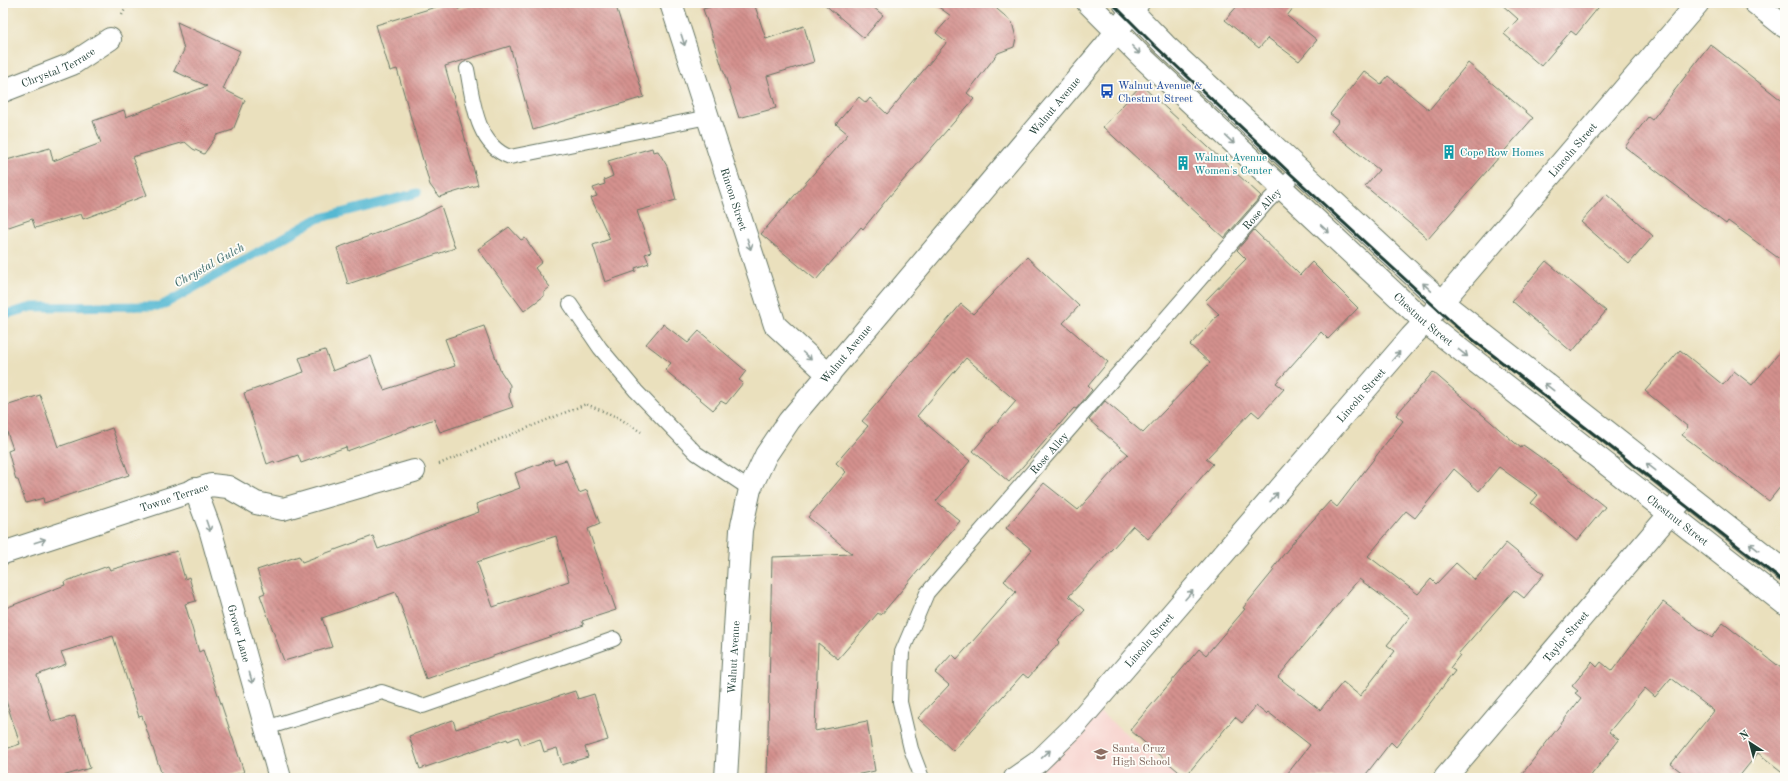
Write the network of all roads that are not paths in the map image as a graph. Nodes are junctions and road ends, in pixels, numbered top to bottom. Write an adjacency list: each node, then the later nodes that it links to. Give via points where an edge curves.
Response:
1 (671, 3): 11 (main road, Rincon Street, one-way to 11)
2 (1088, 3): 7 (main road, Chestnut Street)
3 (1698, 3): 15 (main road, Lincoln Street)
4 (1755, 3): 6 (main road)
5 (1131, 6): 7 (main road, Walnut Avenue); 12 (main road, Chestnut Street, via 1158,37)
6 (1785, 27)
7 (1117, 31): 13 (main road, Chestnut Street, one-way to 13, via 1142,58); 16 (main road, Walnut Avenue)
8 (110, 39): 10 (main road, Chrystal Terrace, via 72,64)
9 (467, 70): 11 (lane, via 483,134 494,148 510,157)
10 (3, 91)
11 (708, 117): 16 (main road, Rincon Street, one-way to 16, via 775,325)
12 (1300, 169): 13 (lane, Rose Alley); 15 (main road, Chestnut Street, one-way to 12)
13 (1282, 188): 15 (main road, Chestnut Street, one-way to 15); 29 (lane, Rose Alley, via 928,593 902,652 900,702 911,749)
14 (570, 304): 19 (lane, via 600,348 636,391 696,453)
15 (1435, 311): 20 (main road, Chestnut Street, one-way to 15); 21 (main road, Chestnut Street, one-way to 21); 30 (main road, Lincoln Street, one-way to 15, via 1038,762 1073,728)
16 (829, 375): 19 (main road, Walnut Avenue, via 786,427 766,456)
17 (414, 471): 18 (main road, Towne Terrace, via 283,510 256,503 228,488 211,485)
18 (195, 489): 22 (main road, Towne Terrace, one-way to 18); 26 (main road, Grover Lane, one-way to 26, via 210,529)
19 (750, 489): 28 (main road, Walnut Avenue, via 738,557)
20 (1686, 495): 21 (main road, Taylor Street); 23 (main road, Chestnut Street, one-way to 20)
21 (1670, 516): 24 (main road, Chestnut Street); 31 (main road, Taylor Street)
22 (3, 553)
23 (1785, 571)
24 (1785, 604)
25 (614, 638): 26 (lane, via 423,706 382,692)
26 (266, 728): 27 (main road, Grover Lane)
27 (280, 778)
28 (726, 778)
29 (922, 778)
30 (1015, 778)
31 (1445, 778)

